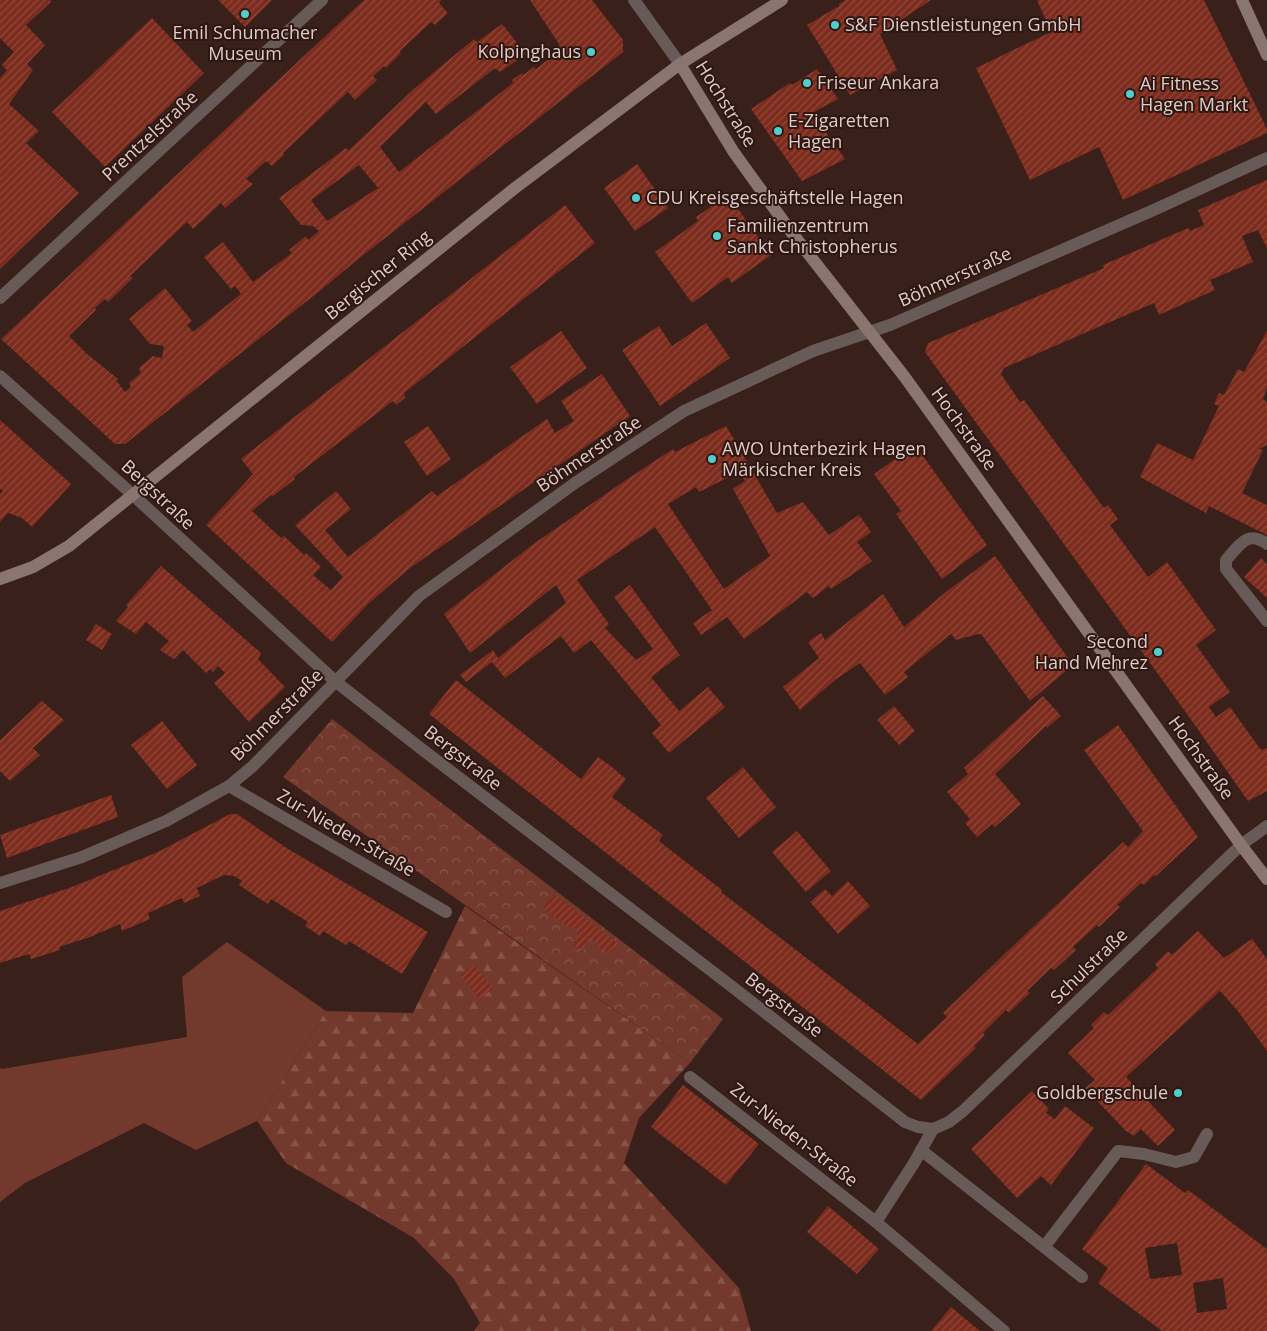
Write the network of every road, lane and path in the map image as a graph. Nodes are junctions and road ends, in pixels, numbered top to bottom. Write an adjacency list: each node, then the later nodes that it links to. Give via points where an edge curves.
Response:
1 (322, 0): 8 (street, Prentzelstraße)
2 (634, 0): 6 (street, Hochstraße)
3 (782, 0): 6 (street, Bergischer Ring)
4 (1242, 0): 5 (street)
5 (1267, 55)
6 (680, 64): 9 (street, Hochstraße, via 736,155); 11 (street, Bergischer Ring, via 508,193)
7 (1267, 158): 9 (street, Böhmerstraße)
8 (0, 298)
9 (868, 332): 15 (street, Böhmerstraße, via 813,351 677,416 419,596); 18 (street, Hochstraße, via 910,384)
10 (0, 376): 11 (street, Bergstraße)
11 (133, 495): 13 (street, Bergischer Ring, via 69,546 33,567); 15 (street, Bergstraße)
12 (1267, 544): 14 (street, via 1261,540 1246,539 1226,560 1226,569)
13 (0, 579)
14 (1267, 621)
15 (335, 681): 16 (street, Böhmerstraße, via 253,766); 23 (street, Bergstraße, via 905,1122)
16 (229, 786): 20 (street, Böhmerstraße, via 166,821 82,857); 21 (street, Zur-Nieden-Straße)
17 (1267, 826): 18 (street, Schulstraße)
18 (1241, 845): 19 (street, Hochstraße); 23 (street, Schulstraße, via 963,1111)
19 (1267, 879)
20 (0, 882)
21 (446, 912)
22 (690, 1077): 26 (street, Zur-Nieden-Straße)
23 (933, 1129): 25 (street)
24 (1206, 1134): 27 (street, via 1194,1157 1176,1162 1118,1151)
25 (921, 1150): 26 (street); 27 (street)
26 (876, 1222): 29 (street, Zur-Nieden-Straße)
27 (1044, 1247): 28 (street)
28 (1082, 1277)
29 (1004, 1331)

